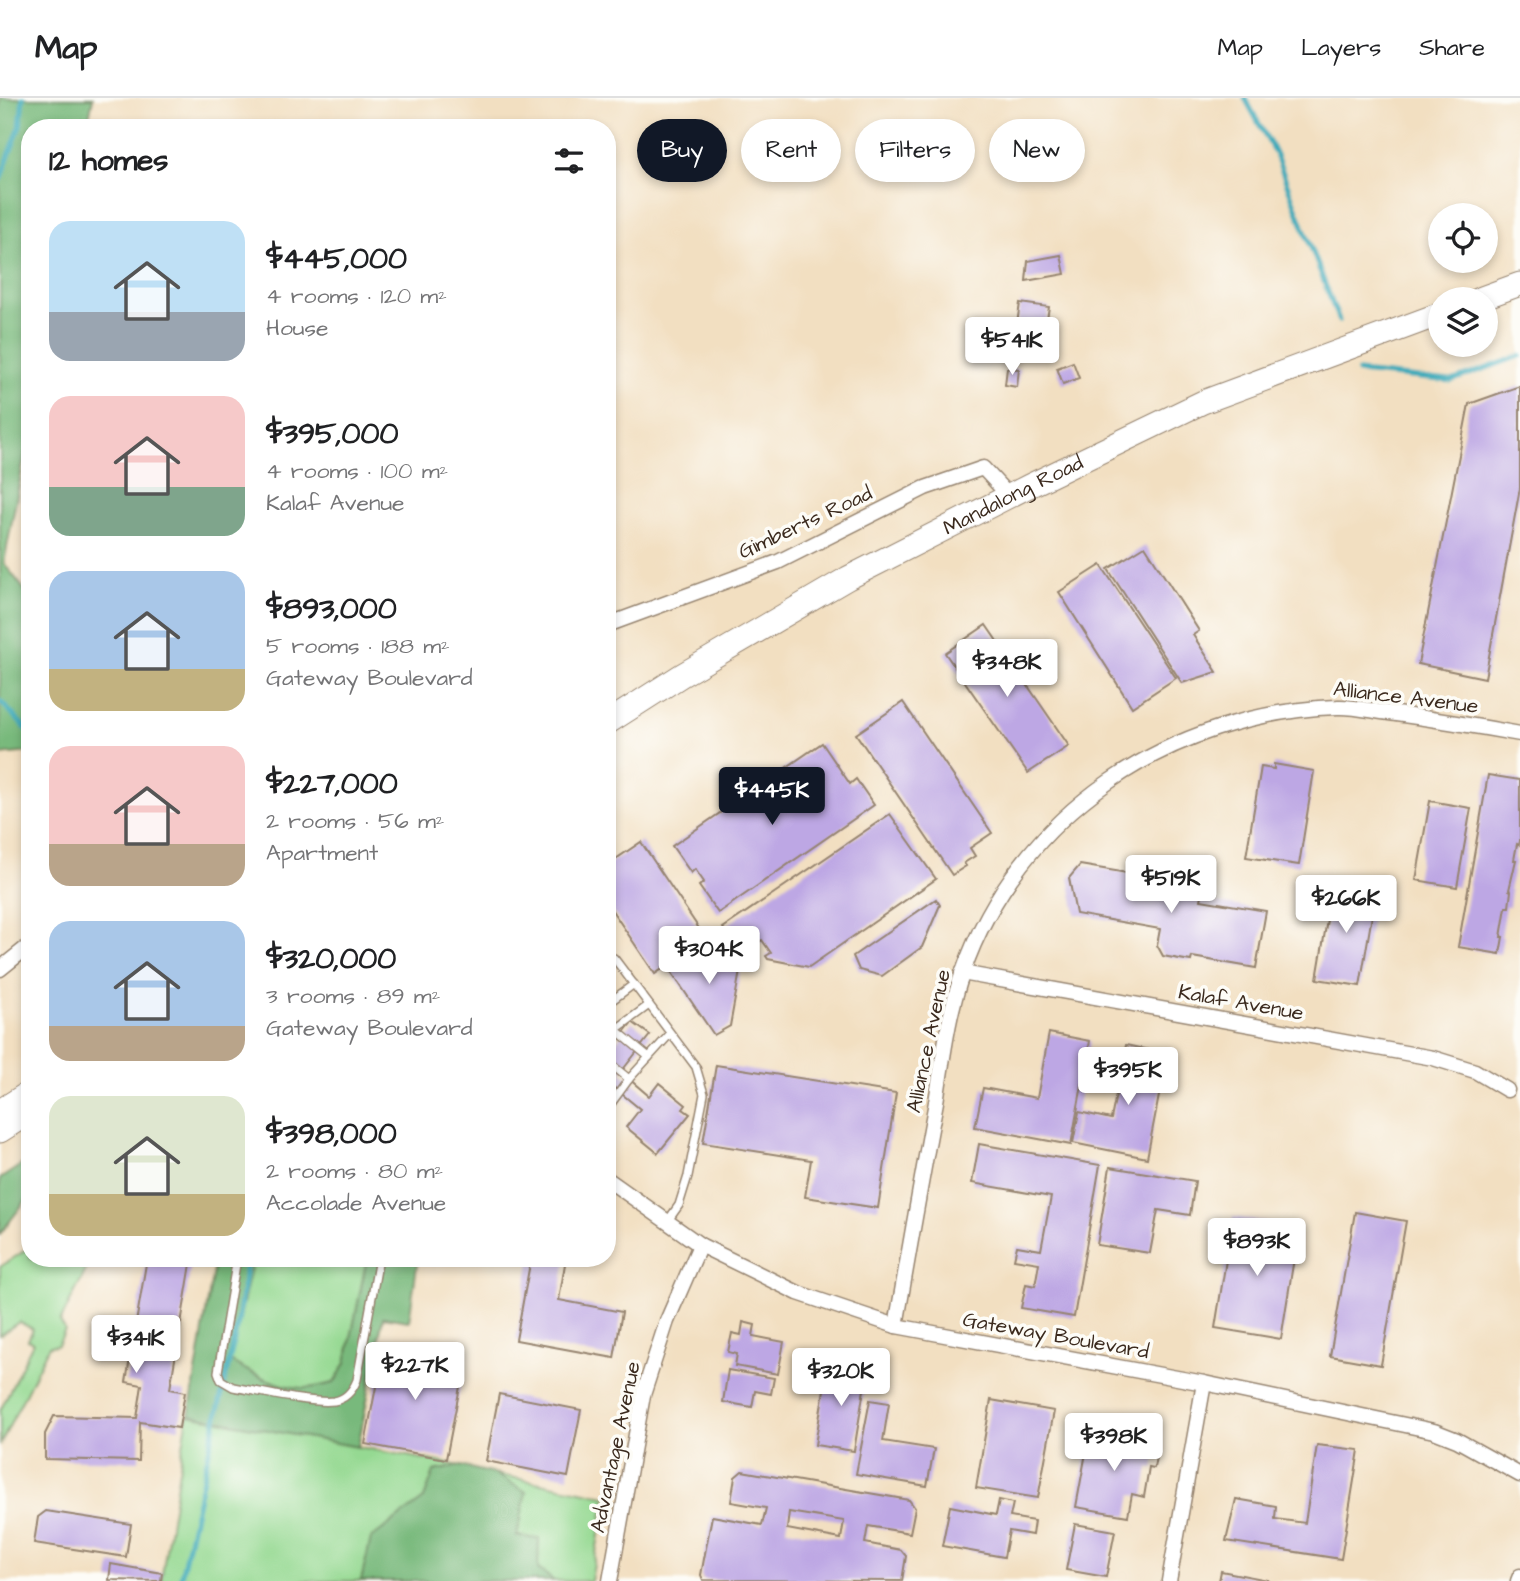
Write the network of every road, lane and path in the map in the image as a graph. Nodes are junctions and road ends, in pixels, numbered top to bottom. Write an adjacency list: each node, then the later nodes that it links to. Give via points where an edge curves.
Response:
1 (1520, 284): 2 (main road)
2 (1498, 292)
3 (1428, 318): 4 (main road, Mandalong Road, via 1203,402)
4 (1009, 496): 5 (street, Gimberts Road, via 983,468 925,488 778,562); 6 (main road, Mandalong Road, via 848,578)
5 (616, 622)
6 (616, 717)
7 (1520, 734): 11 (street, Alliance Avenue, via 1339,706 1261,715 1183,739 1126,768 1065,815 1012,877 979,930)
8 (21, 952): 10 (street)
9 (616, 961): 12 (lane)
10 (0, 969)
11 (962, 974): 20 (street, Kalaf Avenue, via 1433,1058 1475,1071); 31 (street, Alliance Avenue)
12 (634, 984): 13 (lane); 14 (lane)
13 (616, 997)
14 (649, 1005): 15 (lane); 16 (lane)
15 (616, 1030): 17 (lane)
16 (670, 1034): 17 (lane); 27 (lane, via 696,1067 704,1094 688,1176 679,1205)
17 (649, 1057): 19 (lane)
18 (616, 1068): 19 (lane)
19 (629, 1079): 21 (lane)
20 (1507, 1090)
21 (616, 1093)
22 (21, 1098): 23 (main road)
23 (0, 1111)
24 (21, 1118): 25 (main road)
25 (0, 1131)
26 (616, 1185): 27 (street, Gateway Boulevard)
27 (667, 1222): 28 (street, Gateway Boulevard)
28 (700, 1245): 31 (street, Gateway Boulevard, via 798,1293); 34 (street, Advantage Avenue, via 667,1321 643,1395)
29 (236, 1267): 30 (lane, via 218,1372 221,1380 233,1387 320,1401 337,1401 352,1392)
30 (377, 1267)
31 (896, 1326): 32 (street, Gateway Boulevard)
32 (1204, 1383): 33 (street, Gateway Boulevard, via 1434,1431); 35 (street)
33 (1520, 1475)
34 (610, 1581)
35 (1169, 1581)

